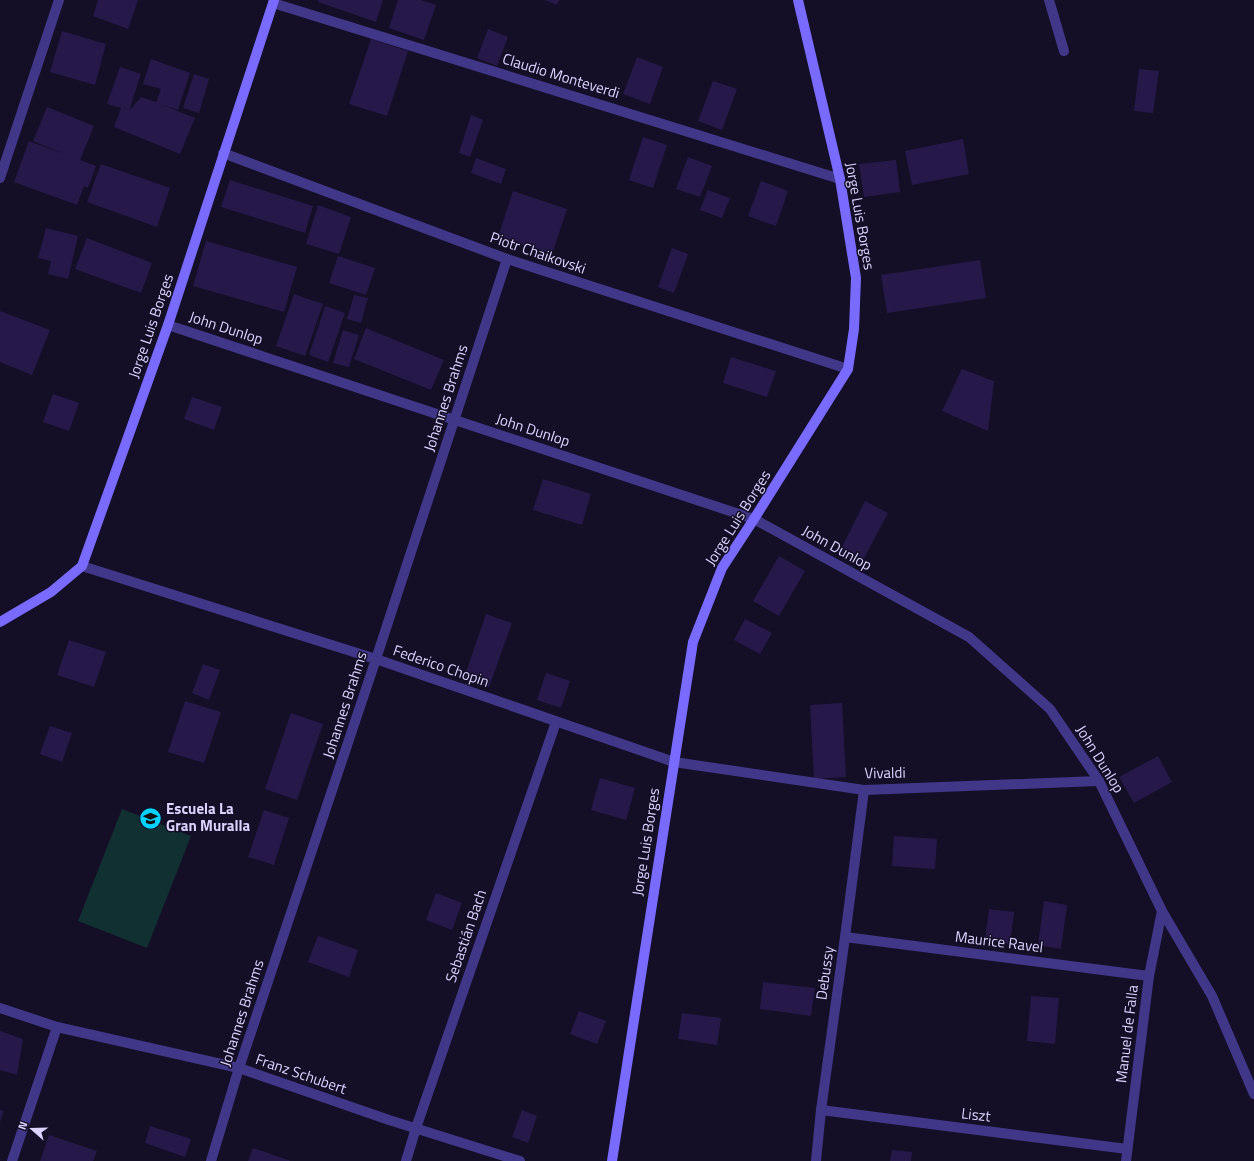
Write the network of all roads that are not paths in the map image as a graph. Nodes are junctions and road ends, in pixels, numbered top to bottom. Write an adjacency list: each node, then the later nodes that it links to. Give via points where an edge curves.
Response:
1 (59, 0): 7 (street)
2 (798, 0): 8 (street, Jorge Luis Borges)
3 (1050, 0): 5 (street)
4 (273, 1): 6 (street, Jorge Luis Borges); 8 (street, Claudio Monteverdi)
5 (1064, 51)
6 (223, 153): 9 (street, Piotr Chaikovski); 10 (street, Jorge Luis Borges)
7 (0, 178)
8 (840, 179): 11 (street, Jorge Luis Borges, via 856,278 854,329)
9 (507, 259): 11 (street, Piotr Chaikovski); 12 (street, Johannes Brahms)
10 (168, 325): 12 (street, John Dunlop); 14 (street, Jorge Luis Borges)
11 (848, 369): 13 (street, Jorge Luis Borges)
12 (454, 420): 13 (street, John Dunlop); 16 (street, Johannes Brahms)
13 (754, 519): 18 (street, Jorge Luis Borges, via 722,568 693,642); 19 (street, John Dunlop, via 968,637 1050,709)
14 (82, 566): 15 (street, via 51,592); 16 (street, Federico Chopin)
15 (0, 622)
16 (376, 659): 17 (street, Federico Chopin); 26 (street, Johannes Brahms)
17 (556, 722): 18 (street, Federico Chopin); 29 (street, Sebastián Bach)
18 (674, 762): 20 (street, Vivaldi); 35 (street, Jorge Luis Borges)
19 (1099, 781): 20 (street, Vivaldi); 21 (street, John Dunlop)
20 (864, 790): 22 (street, Debussy)
21 (1162, 911): 23 (street, Manuel de Falla); 27 (street, John Dunlop, via 1212,996)
22 (845, 937): 23 (street, Maurice Ravel); 28 (street, Debussy)
23 (1150, 976): 30 (street, Manuel de Falla)
24 (0, 1008): 25 (street, Franz Schubert)
25 (58, 1027): 26 (street, Franz Schubert); 31 (street)
26 (239, 1068): 29 (street, Franz Schubert); 32 (street, Johannes Brahms)
27 (1254, 1094)
28 (820, 1110): 30 (street, Liszt); 36 (street, Debussy)
29 (416, 1128): 33 (street, Sebastián Bach); 34 (street, Franz Schubert)
30 (1127, 1150): 37 (street, Manuel de Falla)
31 (12, 1161)
32 (211, 1161)
33 (406, 1161)
34 (520, 1161)
35 (612, 1161)
36 (816, 1161)
37 (1126, 1161)

